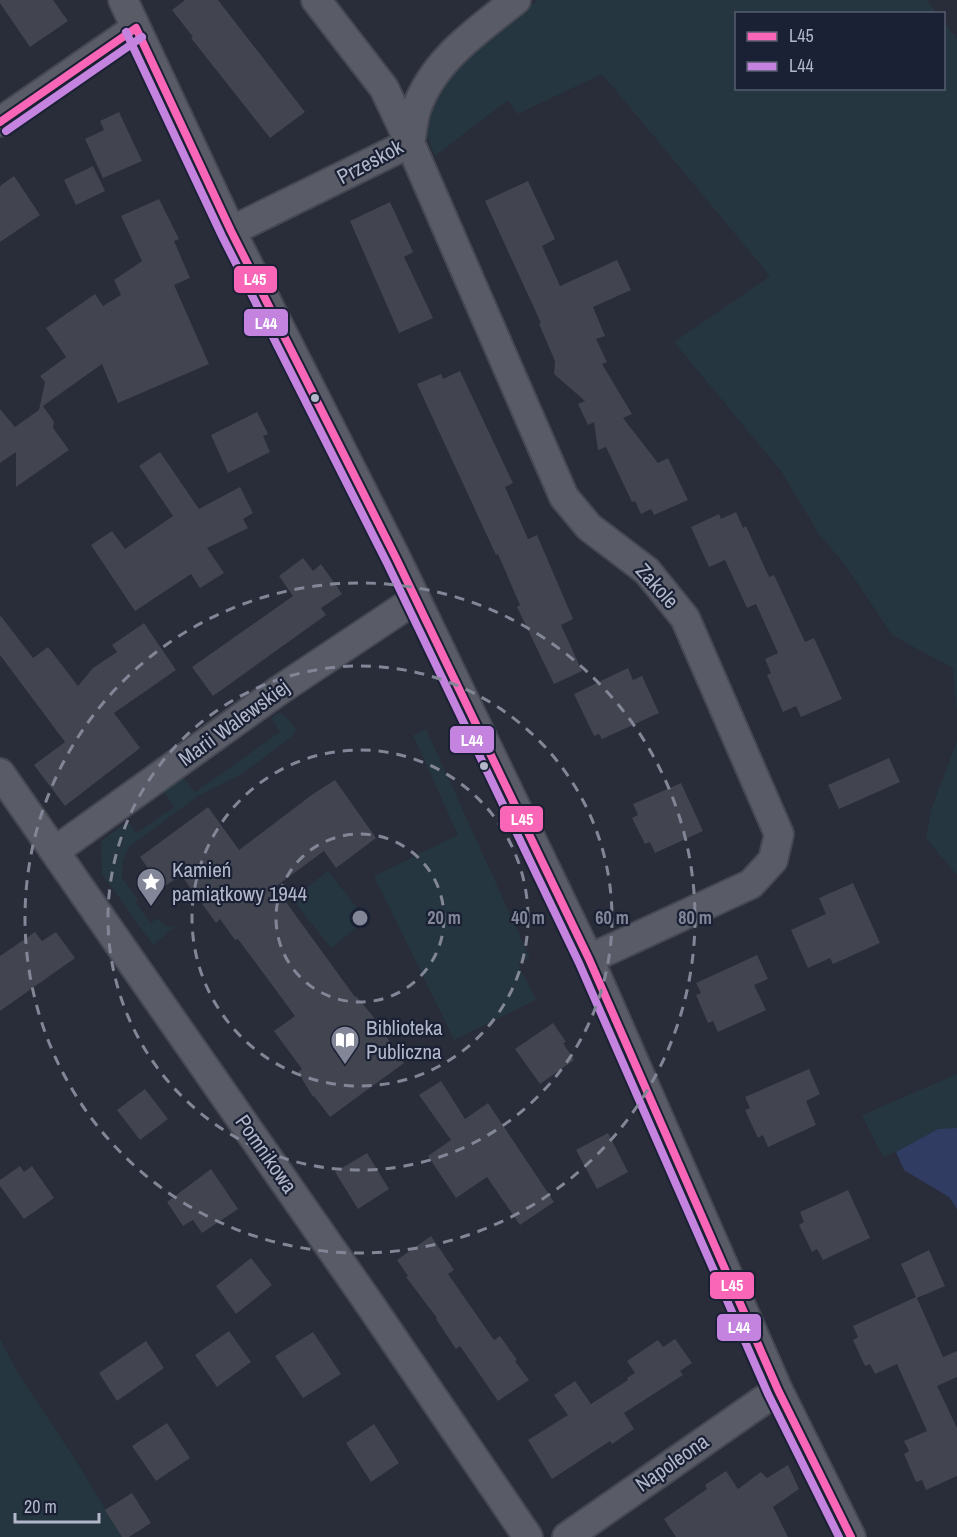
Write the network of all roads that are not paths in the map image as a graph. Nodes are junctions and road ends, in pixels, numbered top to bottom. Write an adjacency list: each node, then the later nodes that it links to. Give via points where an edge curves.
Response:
1 (123, 0): 4 (street)
2 (316, 0): 6 (street, Zakole, via 384,88)
3 (516, 0): 6 (street, Przeskok, via 473,33 434,76 416,110)
4 (136, 28): 5 (street); 7 (street)
5 (0, 122)
6 (410, 143): 7 (street, Przeskok); 11 (street, Zakole, via 564,497 589,527 647,571 685,618 779,834 773,860 751,884)
7 (231, 231): 8 (street)
8 (416, 599): 10 (street, Marii Walewskiej, via 281,689); 11 (street)
9 (0, 773): 10 (street, Pomnikowa)
10 (55, 851): 13 (street, Pomnikowa)
11 (589, 959): 12 (street)
12 (778, 1390): 14 (street, Napoleona); 15 (street)
13 (528, 1537)
14 (567, 1537)
15 (851, 1537)

